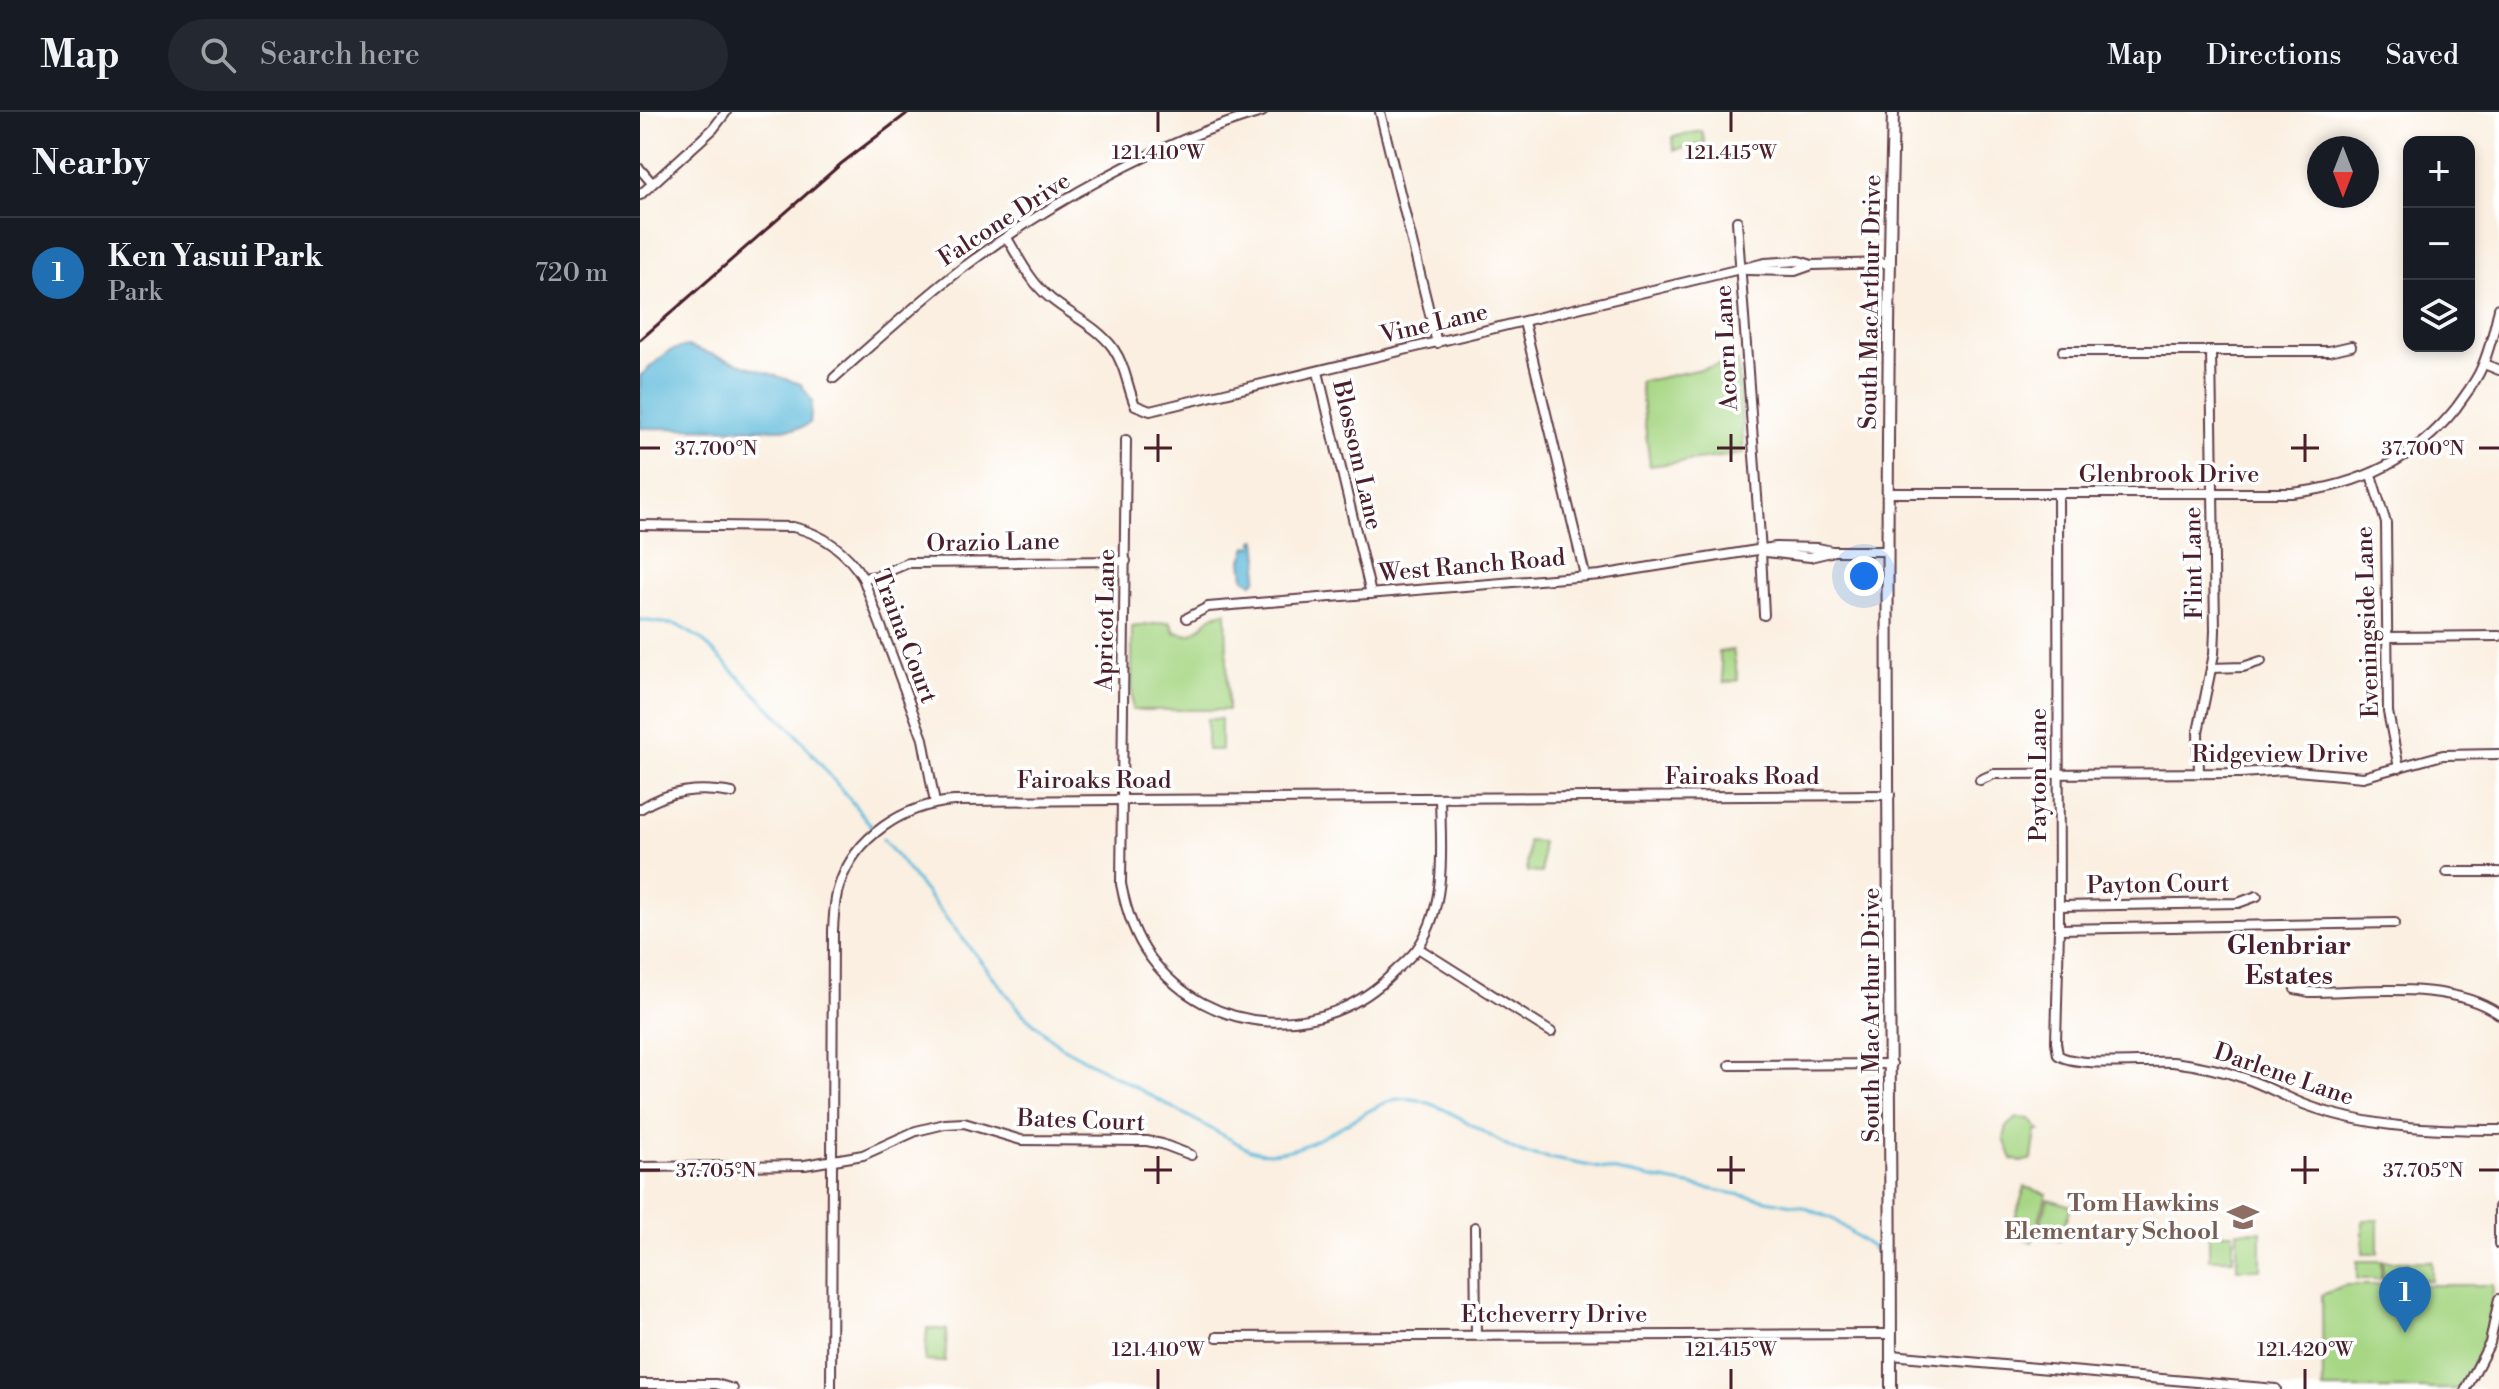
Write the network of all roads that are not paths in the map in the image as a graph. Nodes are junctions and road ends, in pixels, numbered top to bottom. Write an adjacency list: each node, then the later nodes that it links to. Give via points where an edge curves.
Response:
1 (726, 112): 6 (street)
2 (1262, 112): 9 (street, Falcone Drive, via 1133,163)
3 (1380, 112): 14 (street)
4 (1893, 112): 10 (street, South MacArthur Drive)
5 (640, 169): 6 (street)
6 (652, 183): 7 (street)
7 (640, 195)
8 (1737, 221): 11 (street, Acorn Lane)
9 (1007, 238): 20 (street, Vine Lane, via 1047,297 1110,345 1122,361 1135,405 1161,410); 21 (street, Falcone Drive, via 921,301)
10 (1889, 263): 11 (street, Vine Lane); 24 (street, South MacArthur Drive)
11 (1742, 270): 13 (street, Vine Lane); 28 (street, Acorn Lane)
12 (2499, 308): 18 (street, Glenbrook Drive)
13 (1524, 322): 14 (street, Vine Lane); 31 (street)
14 (1437, 343): 20 (street, Vine Lane)
15 (2351, 346): 17 (street, via 2329,351)
16 (2063, 351): 17 (street)
17 (2211, 351): 25 (street, Flint Lane)
18 (2484, 364): 19 (street); 23 (street, Glenbrook Drive, via 2445,422 2400,460)
19 (2499, 370)
20 (1318, 372): 33 (street, Blossom Lane)
21 (834, 378)
22 (1126, 440): 30 (street, Apricot Lane)
23 (2371, 475): 25 (street, Glenbrook Drive, via 2292,493); 37 (street, Eveningside Lane, via 2386,523)
24 (1889, 493): 26 (street, Glenbrook Drive); 29 (street)
25 (2212, 493): 26 (street, Glenbrook Drive); 39 (street, Flint Lane)
26 (2058, 494): 43 (street, Payton Lane)
27 (640, 525): 32 (street, Traina Court, via 793,527 832,544)
28 (1761, 551): 29 (street, West Ranch Road); 31 (street, West Ranch Road); 34 (street, Acorn Lane)
29 (1888, 551): 46 (street, South MacArthur Drive)
30 (1126, 561): 32 (street, Orazio Lane, via 908,563); 48 (street, Apricot Lane)
31 (1585, 575): 33 (street, West Ranch Road)
32 (863, 578): 49 (street, Traina Court, via 923,739)
33 (1371, 594): 35 (street, West Ranch Road, via 1208,607)
34 (1764, 615)
35 (1187, 618)
36 (2499, 636): 37 (street)
37 (2388, 637): 41 (street, Eveningside Lane, via 2388,712)
38 (2261, 661): 39 (street)
39 (2211, 668): 42 (street, Flint Lane, via 2198,732)
40 (2499, 754): 41 (street, Ridgeview Drive, via 2443,755)
41 (2399, 768): 42 (street, Ridgeview Drive, via 2363,777 2285,770)
42 (2199, 773): 43 (street, Ridgeview Drive)
43 (2057, 774): 44 (street, Ridgeview Drive, via 1994,774); 54 (street, Payton Lane)
44 (1980, 780)
45 (732, 793): 50 (street, via 680,791)
46 (1890, 795): 47 (street, Fairoaks Road); 62 (street, South MacArthur Drive)
47 (1440, 798): 48 (street, Fairoaks Road); 57 (street, via 1437,900)
48 (1121, 800): 49 (street, Fairoaks Road); 57 (street, Apricot Lane, via 1121,884 1133,927 1163,972 1222,1012 1282,1023 1323,1017 1366,996)
49 (935, 803): 66 (street, Fairoaks Road, via 909,811 870,838 839,885 833,930)
50 (640, 809)
51 (2447, 872): 52 (street)
52 (2499, 872)
53 (2257, 896): 54 (street, Payton Court, via 2238,903)
54 (2059, 906): 56 (street, Payton Lane)
55 (2395, 923): 56 (street)
56 (2059, 929): 61 (street, Payton Lane)
57 (1418, 948): 60 (street)
58 (2295, 989): 59 (street, via 2436,992 2478,1002)
59 (2499, 1014)
60 (1551, 1032)
61 (2058, 1055): 64 (street, Darlene Lane, via 2073,1061 2207,1067 2306,1105 2373,1123)
62 (1892, 1064): 63 (street); 73 (street, South MacArthur Drive)
63 (1730, 1065)
64 (2499, 1130)
65 (1191, 1155): 66 (street, Bates Court, via 1147,1141 1021,1140 964,1123 916,1131 863,1155)
66 (832, 1161): 67 (street, Bates Court); 79 (street, Fairoaks Road)
67 (640, 1167)
68 (2499, 1207): 70 (street)
69 (1475, 1227): 74 (street)
70 (2499, 1228): 71 (street)
71 (2499, 1244)
72 (2499, 1299): 82 (street, via 2490,1343)
73 (1891, 1334): 74 (street, Etcheverry Drive); 76 (street, South MacArthur Drive)
74 (1476, 1335): 75 (street, Etcheverry Drive)
75 (1217, 1337)
76 (1891, 1355): 80 (street, South MacArthur Drive); 81 (street)
77 (640, 1384): 78 (street, via 716,1384)
78 (733, 1389)
79 (831, 1389)
80 (1891, 1389)
81 (2276, 1389)
82 (2466, 1389)

